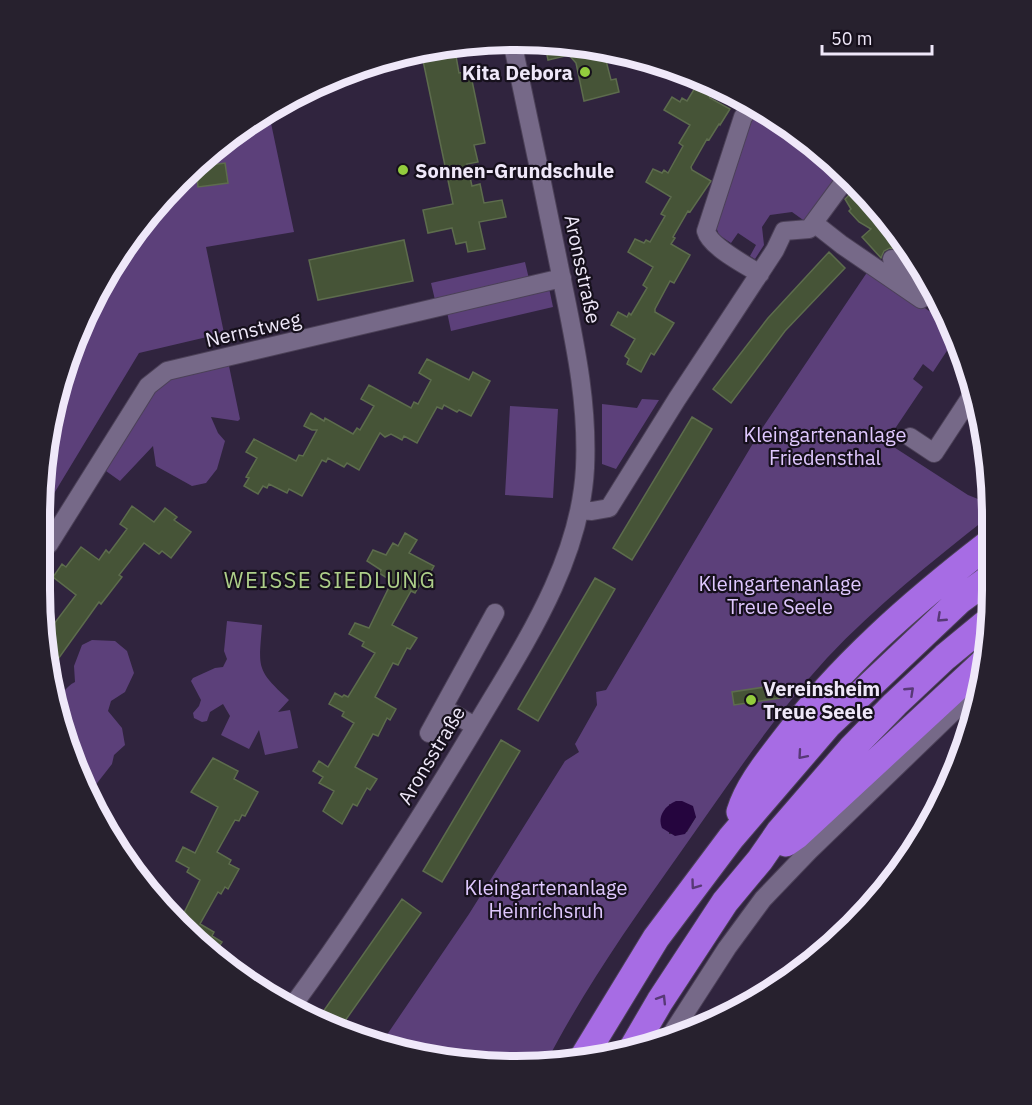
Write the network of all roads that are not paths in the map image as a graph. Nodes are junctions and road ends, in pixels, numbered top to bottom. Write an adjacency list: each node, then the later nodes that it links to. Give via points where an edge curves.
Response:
1 (514, 50): 7 (street, Aronsstraße)
2 (748, 111): 6 (street, via 706,231 715,244)
3 (843, 183): 4 (street)
4 (814, 223): 6 (street, via 809,229 784,231); 9 (street, via 921,298)
5 (892, 259): 8 (street)
6 (760, 274): 12 (street, via 609,508)
7 (562, 278): 12 (street, Aronsstraße, via 583,395 585,460); 13 (street, Nernstweg, via 167,371 148,386)
8 (922, 286)
9 (926, 295)
10 (968, 401): 11 (street, via 934,453)
11 (910, 437)
12 (580, 510): 21 (street, Aronsstraße, via 563,563 542,609)
13 (50, 542)
14 (982, 549): 23 (highway, via 898,618 815,700 769,759 744,800)
15 (982, 583): 23 (highway, one-way to 23, via 828,725)
16 (495, 613): 20 (street)
17 (981, 627): 24 (highway, one-way to 17, via 851,749)
18 (976, 670): 24 (highway, via 796,836)
19 (970, 699): 26 (street, via 809,850 763,900)
20 (443, 708): 21 (street); 22 (street)
21 (475, 726): 25 (street, Aronsstraße, via 387,870)
22 (429, 733)
23 (731, 838): 28 (highway, one-way to 28, via 656,938)
24 (760, 860): 27 (highway, one-way to 24, via 725,902)
25 (297, 1000)
26 (676, 1027)
27 (637, 1040)
28 (588, 1050)

